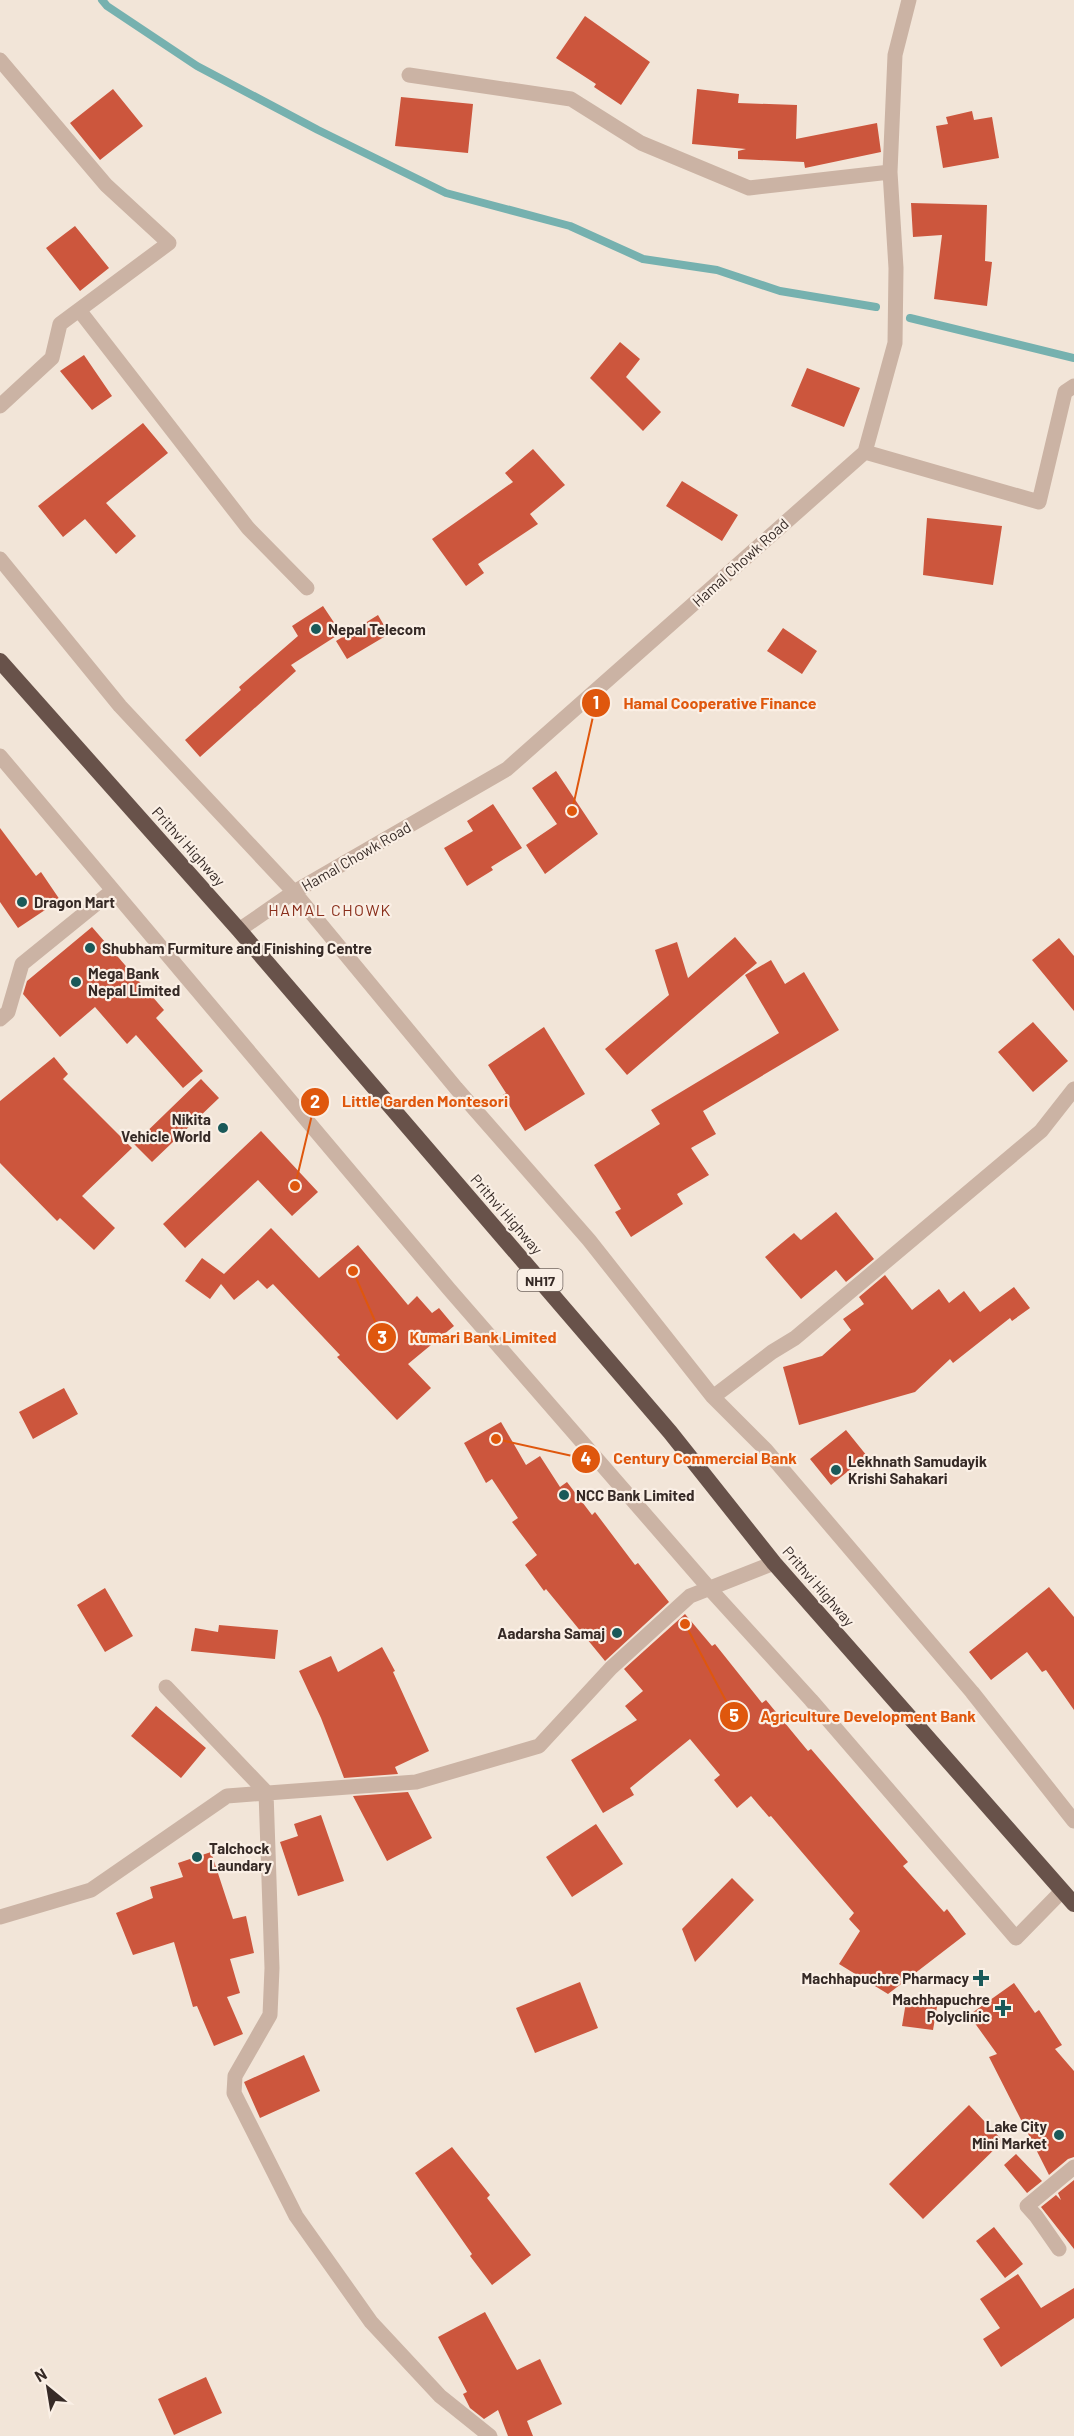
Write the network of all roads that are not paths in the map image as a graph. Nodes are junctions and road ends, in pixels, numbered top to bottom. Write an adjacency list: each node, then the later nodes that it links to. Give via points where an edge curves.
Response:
1 (909, 0): 4 (street, via 895,55)
2 (0, 60): 5 (street, via 106,185 169,243)
3 (409, 75): 4 (street, via 571,99 641,143 750,188)
4 (890, 172): 8 (street, via 896,268 895,343)
5 (79, 310): 7 (street, via 60,324 52,358); 10 (street, via 248,528)
6 (1074, 386): 8 (street, via 1065,392 1039,502)
7 (0, 406)
8 (865, 452): 14 (street, Hamal Chowk Road, via 507,769)
9 (0, 559): 14 (street, via 120,706)
10 (307, 588)
11 (0, 662): 15 (highway, Prithvi Highway / NH17)
12 (0, 756): 13 (street)
13 (112, 891): 16 (street, via 22,964 8,1012); 20 (street)
14 (294, 892): 15 (street, Hamal Chowk Road); 18 (street, via 456,1088 589,1240)
15 (239, 930): 19 (highway, Prithvi Highway / NH17, via 670,1432)
16 (0, 1019)
17 (1074, 1089): 18 (street, via 1041,1131 795,1338)
18 (714, 1397): 23 (street, via 766,1450 942,1656)
19 (774, 1563): 20 (street); 24 (highway, Prithvi Highway / NH17)
20 (709, 1588): 22 (street, via 690,1596 611,1668 539,1746 416,1782); 24 (street, via 1016,1938)
21 (166, 1687): 22 (street)
22 (266, 1792): 26 (street, via 227,1796 91,1890); 29 (street, via 270,2015 235,2076 234,2093 296,2216 371,2322 440,2396)
23 (1074, 1821)
24 (1062, 1891): 25 (highway, Prithvi Highway / NH17)
25 (1074, 1904)
26 (0, 1917)
27 (1074, 2167): 28 (street, via 1027,2206)
28 (1059, 2249)
29 (490, 2436)

